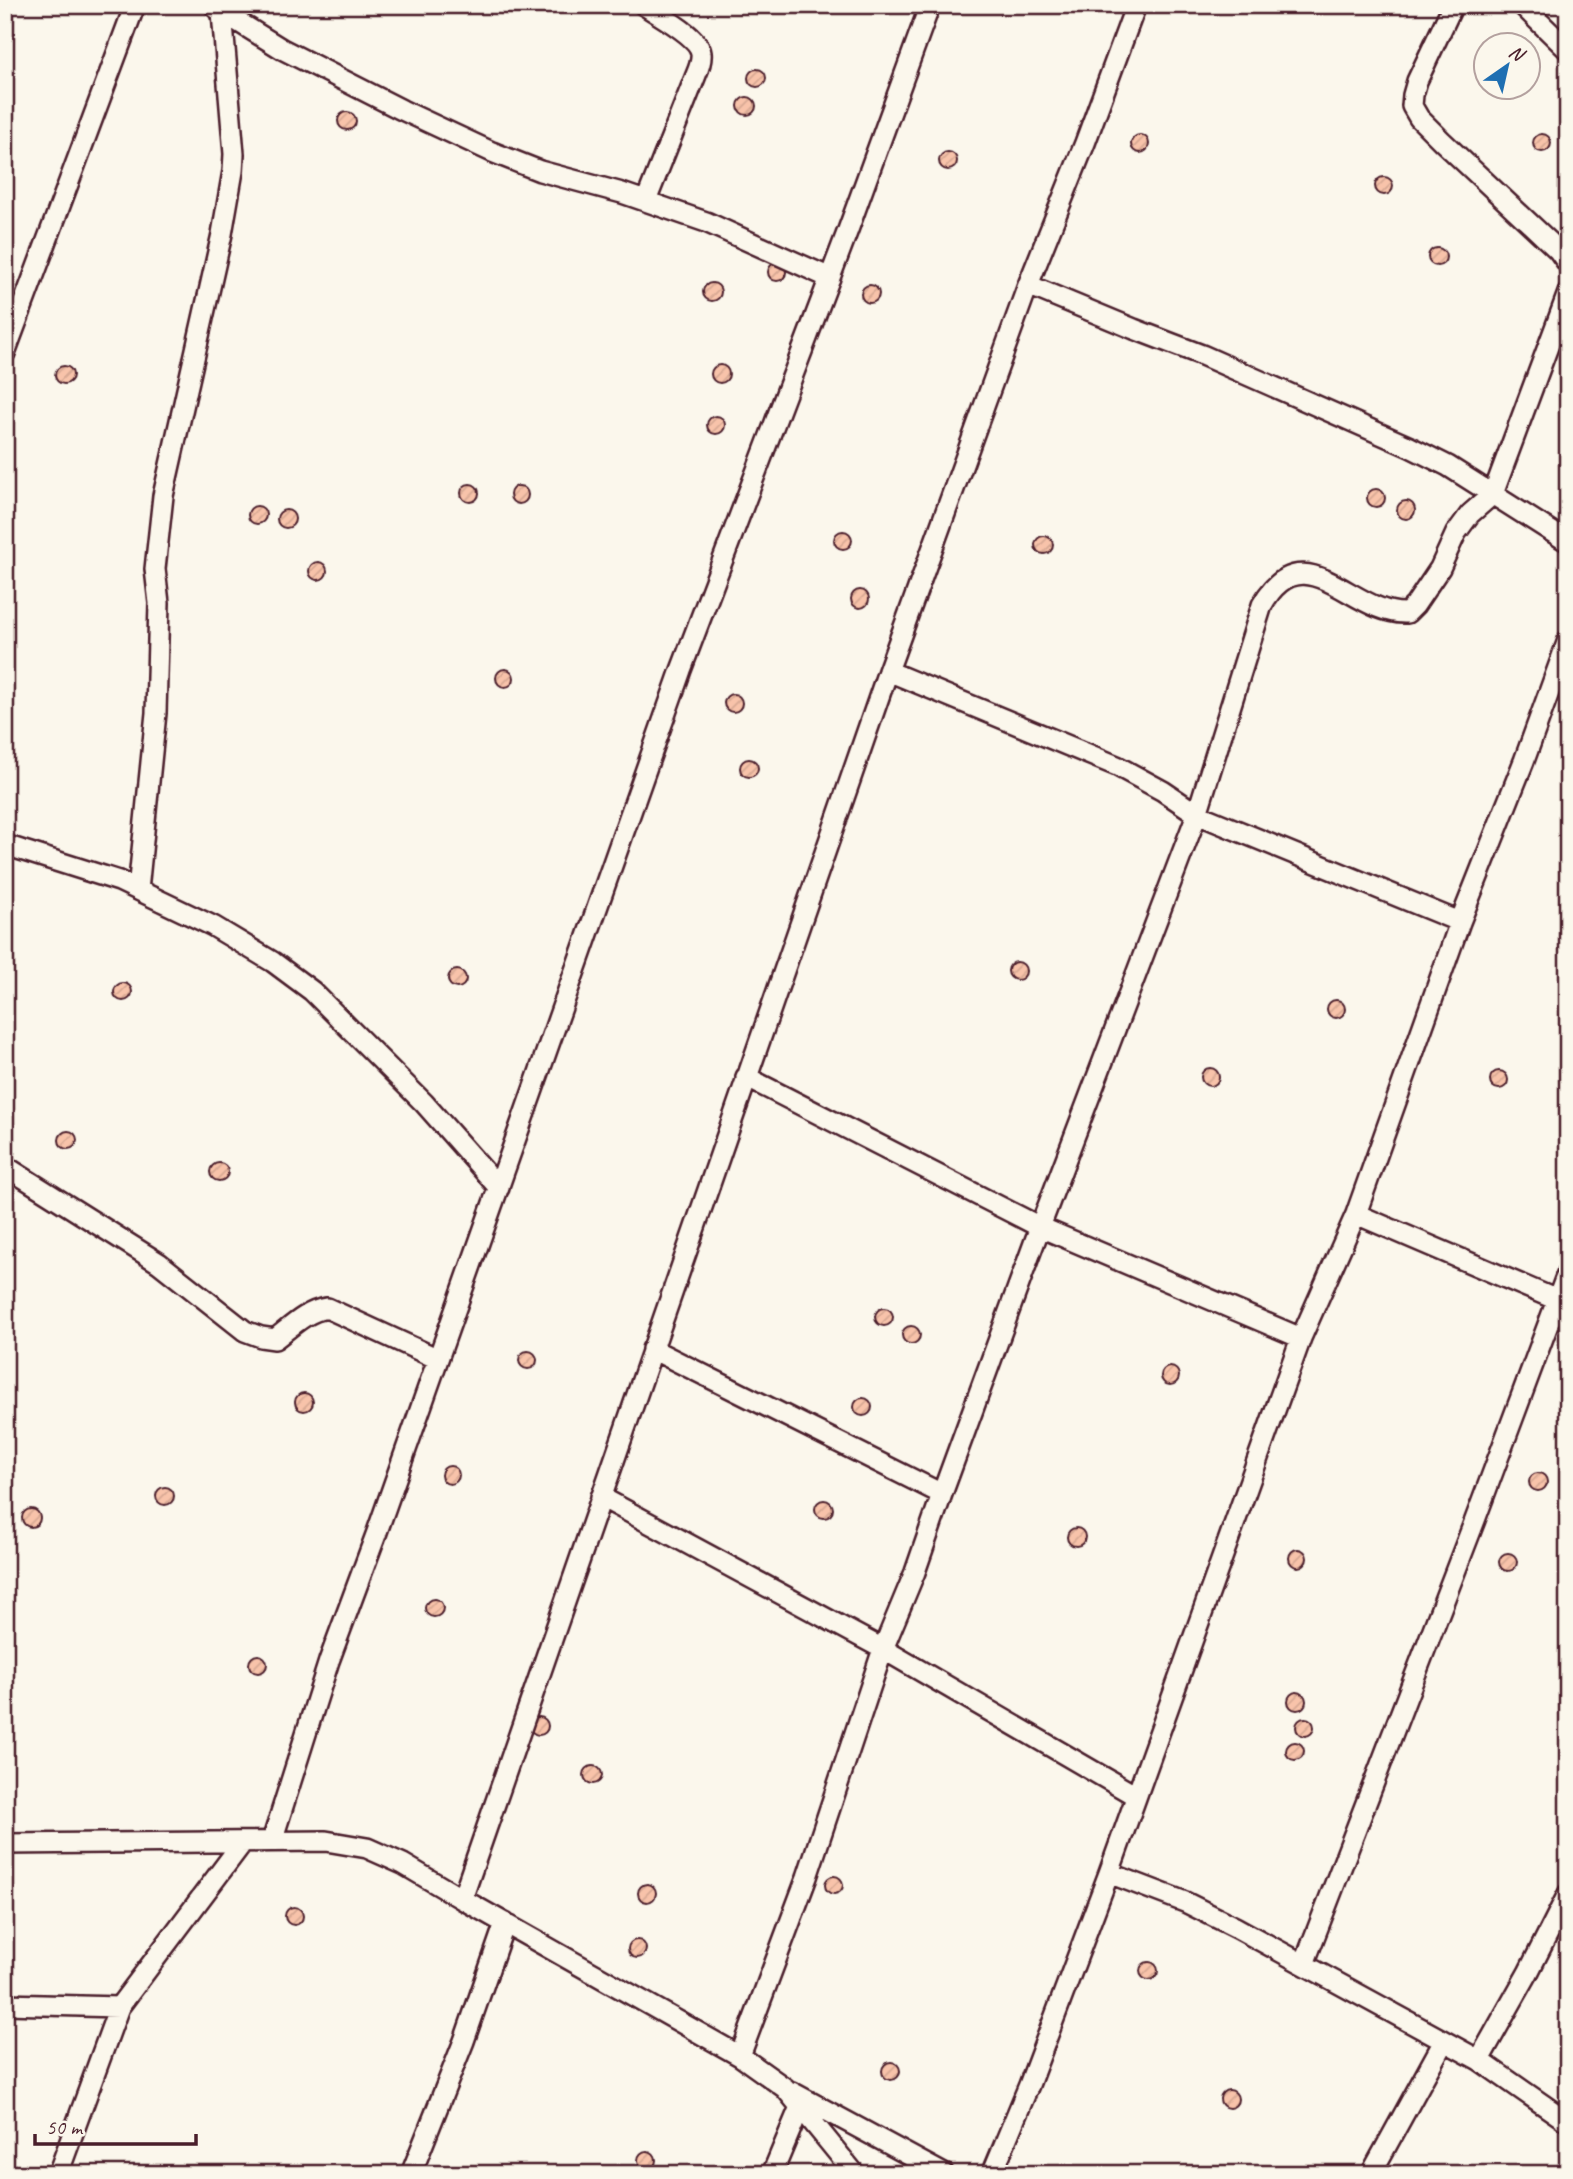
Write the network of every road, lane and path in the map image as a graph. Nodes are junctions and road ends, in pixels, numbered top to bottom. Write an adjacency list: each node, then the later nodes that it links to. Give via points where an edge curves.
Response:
1 (135, 5): 14 (street)
2 (644, 5): 9 (street, via 701,49 696,75)
3 (930, 5): 11 (street)
4 (1136, 5): 12 (street)
5 (1453, 5): 10 (street, via 1417,82 1412,106)
6 (1522, 5): 8 (street)
7 (217, 9): 9 (street, via 282,49 492,152 540,171); 21 (street, via 233,171 163,496 155,569 159,603 156,713)
8 (1568, 50)
9 (646, 201): 11 (street, via 706,222)
10 (1568, 264)
11 (830, 278): 25 (street, via 681,670)
12 (1028, 285): 15 (street, via 1410,447); 18 (street)
13 (1568, 293): 15 (street)
14 (5, 353)
15 (1493, 494): 16 (street); 19 (street, via 1456,533 1440,568 1407,613 1396,614 1305,574 1290,575 1270,590)
16 (1568, 541)
17 (1568, 640): 22 (street)
18 (888, 671): 19 (street, via 1117,766); 23 (street)
19 (1197, 814): 22 (street); 27 (street)
20 (5, 845): 21 (street)
21 (138, 890): 25 (street, via 225,933 312,992 424,1103)
22 (1460, 922): 26 (street)
23 (746, 1077): 27 (street); 31 (street)
24 (5, 1166): 32 (street, via 159,1263 245,1331 275,1339 304,1316 327,1308)
25 (499, 1188): 32 (street)
26 (1356, 1214): 29 (street); 30 (street)
27 (1040, 1227): 30 (street); 33 (street)
28 (1568, 1271): 29 (street)
29 (1557, 1300): 44 (street)
30 (1301, 1338): 36 (street)
31 (652, 1349): 33 (street); 34 (street)
32 (438, 1359): 37 (street, via 329,1661)
33 (942, 1494): 35 (street)
34 (601, 1497): 35 (street); 42 (street)
35 (883, 1649): 36 (street); 48 (street, via 807,1877)
36 (1136, 1796): 40 (street)
37 (272, 1841): 38 (street); 42 (street, via 326,1841 367,1848)
38 (243, 1842): 39 (street); 46 (street)
39 (5, 1844)
40 (1109, 1873): 44 (street, via 1185,1902); 58 (street)
41 (1568, 1894): 49 (street)
42 (462, 1899): 43 (street)
43 (505, 1923): 48 (street); 54 (street)
44 (1304, 1964): 47 (street)
45 (5, 2004): 46 (street)
46 (119, 2007): 53 (street)
47 (1444, 2040): 49 (street); 59 (street)
48 (740, 2056): 50 (street)
49 (1479, 2060): 52 (street)
50 (785, 2088): 51 (street); 57 (street)
51 (800, 2107): 55 (street); 56 (street)
52 (1568, 2122)
53 (58, 2174)
54 (411, 2174)
55 (772, 2174)
56 (855, 2174)
57 (944, 2174)
58 (992, 2174)
59 (1371, 2174)

